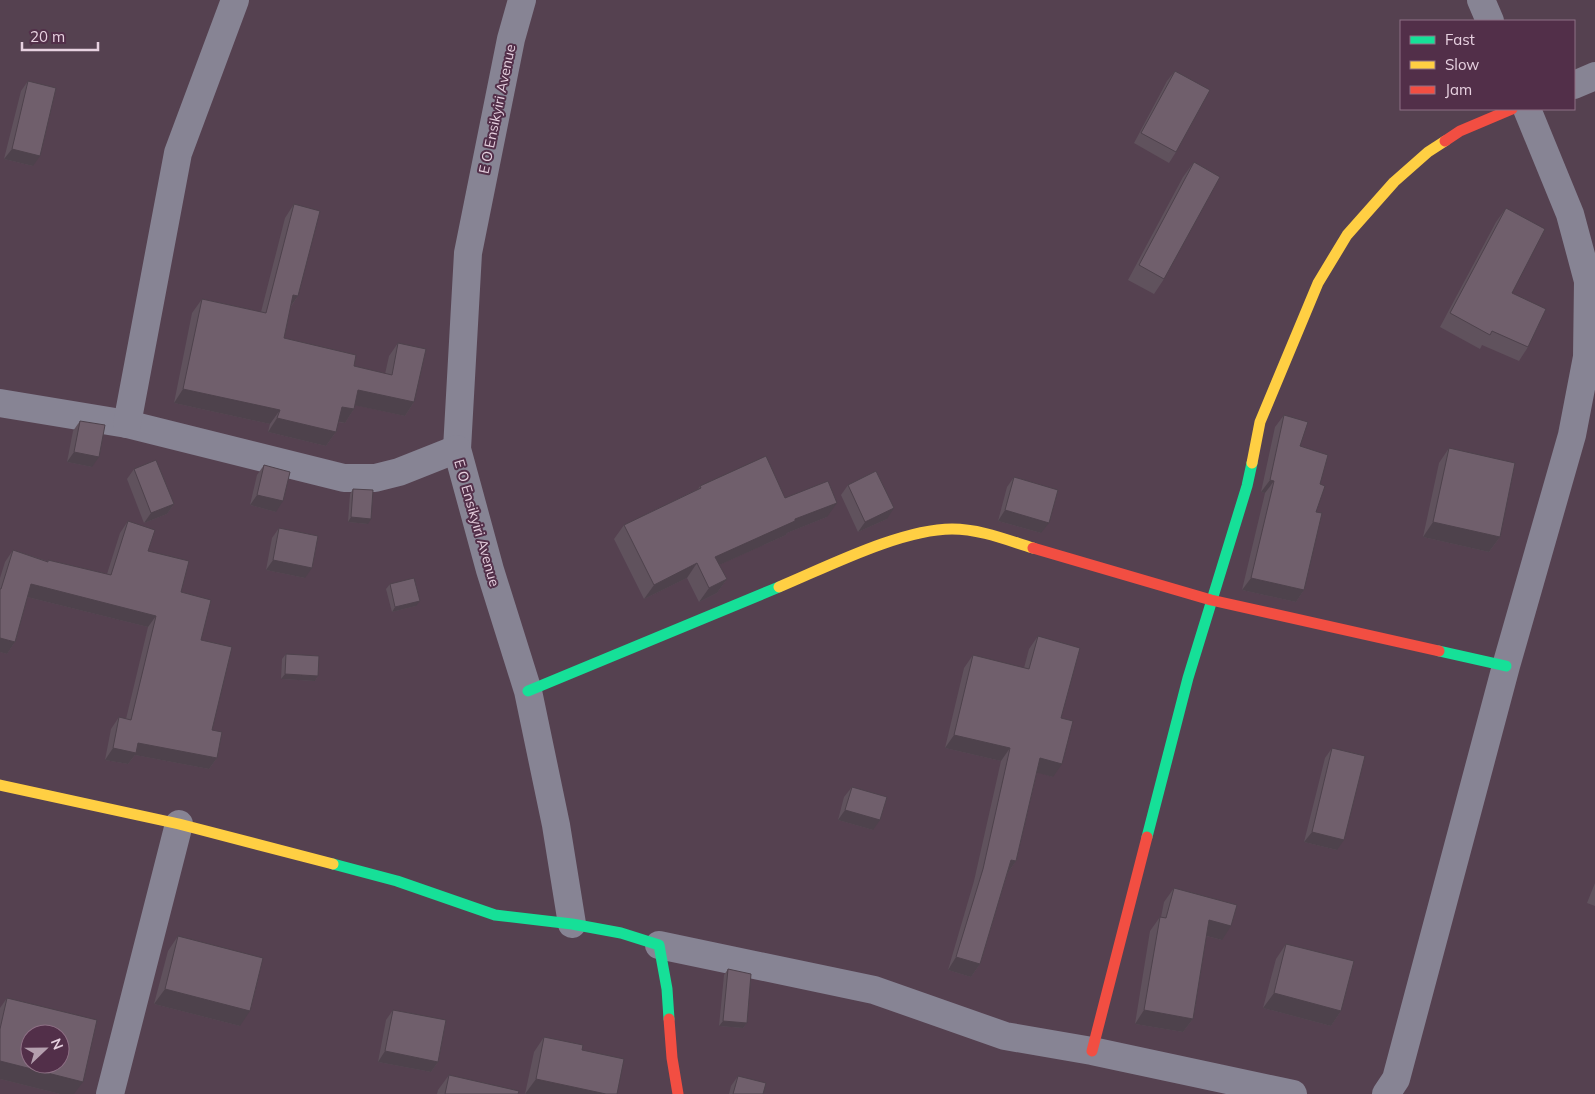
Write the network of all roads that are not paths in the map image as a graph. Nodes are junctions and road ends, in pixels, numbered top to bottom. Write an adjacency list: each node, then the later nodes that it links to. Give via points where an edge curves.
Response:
1 (235, 0): 10 (street, via 178,153)
2 (522, 0): 11 (street, E O Ensikyiri Avenue, via 511,39 468,253)
3 (1481, 0): 4 (street)
4 (1490, 20)
5 (1595, 76): 6 (street)
6 (1575, 85)
7 (1510, 110): 12 (street, via 1460,131 1428,152 1401,176 1348,235 1318,283 1260,422 1247,486)
8 (1527, 110): 13 (street, via 1570,214 1588,281 1587,357 1572,435)
9 (0, 403): 10 (street)
10 (127, 424): 11 (street, via 344,478 374,478 400,472)
11 (457, 449): 14 (street, E O Ensikyiri Avenue)
12 (1211, 600): 13 (street); 14 (street, via 974,532 951,529 905,537 864,552); 19 (street)
13 (1506, 666): 23 (street, via 1396,1079)
14 (528, 692): 17 (street, E O Ensikyiri Avenue, via 556,825)
15 (0, 785): 16 (street)
16 (179, 824): 17 (street, via 397,881 495,915); 20 (street)
17 (572, 924): 18 (street, via 620,933)
18 (659, 945): 19 (street, via 874,990 1005,1036); 21 (street)
19 (1092, 1051): 22 (street)
20 (110, 1094)
21 (678, 1094)
22 (1293, 1094)
23 (1386, 1094)

